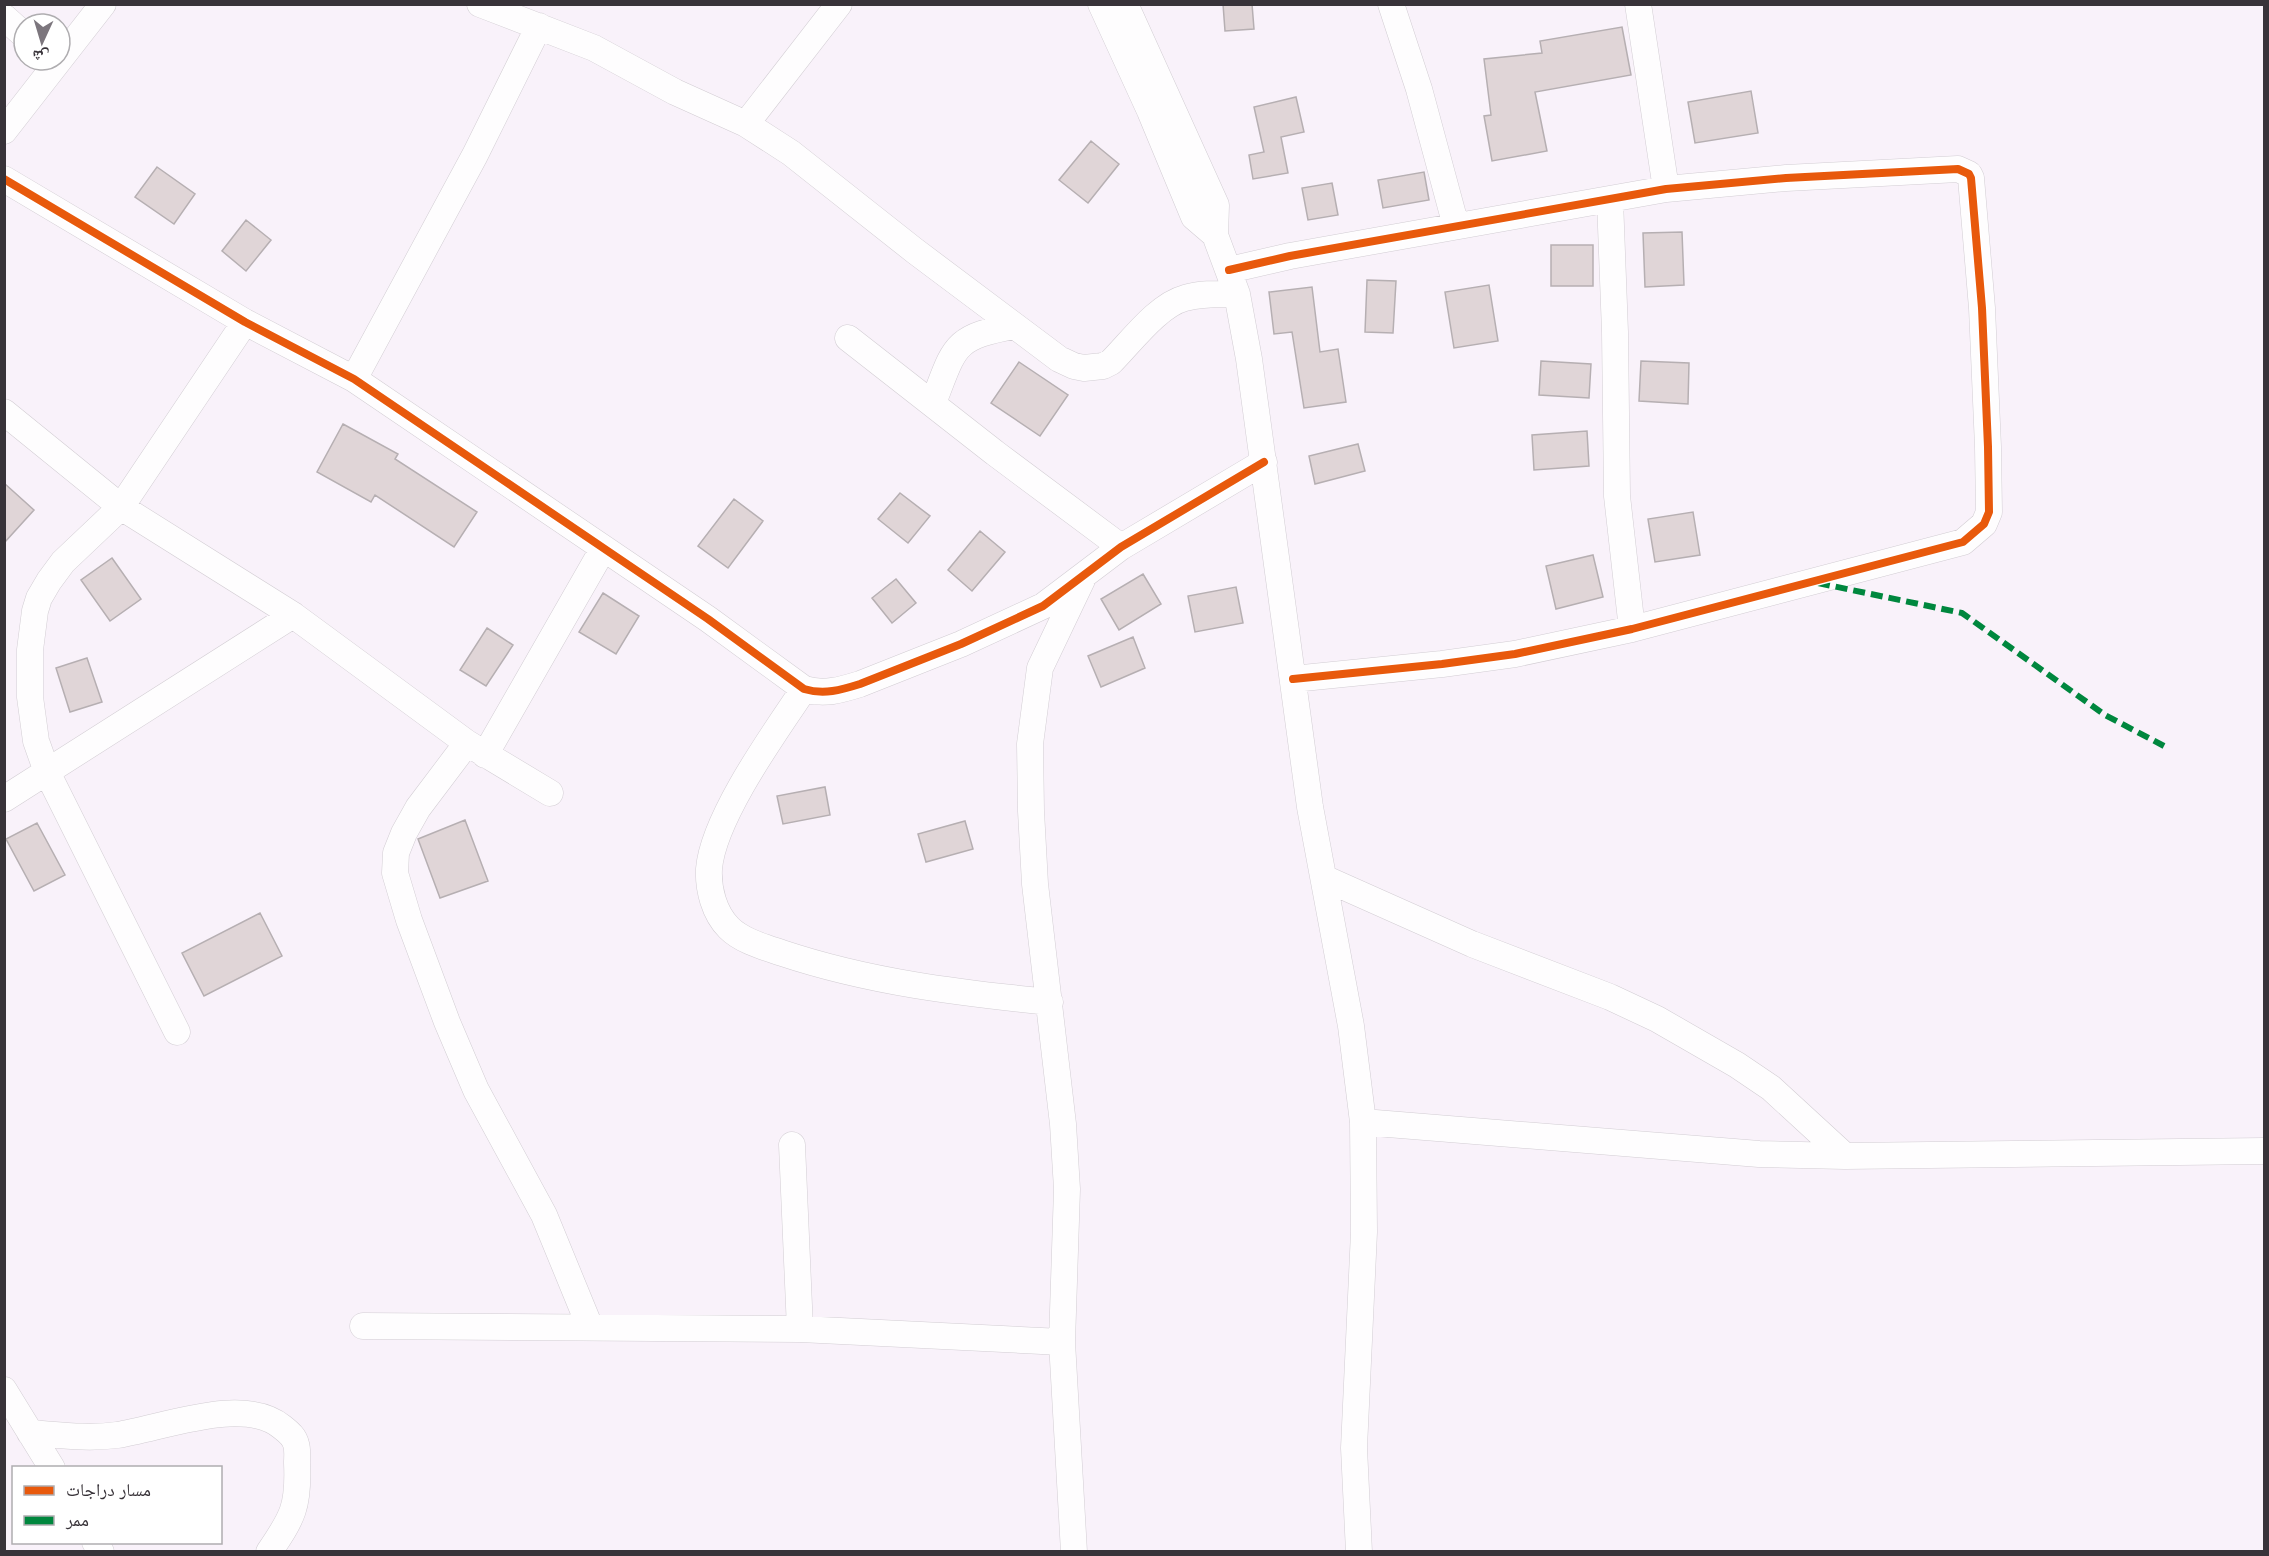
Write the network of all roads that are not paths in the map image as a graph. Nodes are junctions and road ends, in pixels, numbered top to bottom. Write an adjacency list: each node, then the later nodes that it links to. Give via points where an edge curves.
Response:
1 (103, 4): 9 (street)
2 (480, 4): 8 (street)
3 (839, 4): 11 (street)
4 (1101, 4): 17 (street, via 1194,217)
5 (1125, 4): 17 (street, via 1216,205)
6 (1391, 4): 16 (street, via 1419,88)
7 (1638, 4): 14 (street)
8 (538, 26): 11 (street, via 594,48 675,92); 22 (street, via 475,155)
9 (72, 41)
10 (47, 72): 12 (street)
11 (746, 124): 20 (street, via 791,153)
12 (4, 131)
13 (4, 179): 19 (street)
14 (1666, 189): 15 (street); 31 (street, via 1946,169 1962,170 1971,178 1982,308 1989,512 1984,524 1963,542)
15 (1610, 200): 16 (street); 31 (street, via 1617,496)
16 (1455, 226): 18 (street, via 1290,256)
17 (1215, 235): 18 (street)
18 (1233, 282): 20 (street, via 1174,302 1103,366 1074,366); 25 (street)
19 (245, 322): 22 (street); 26 (street)
20 (1015, 326): 23 (street, via 981,333 957,348)
21 (848, 338): 23 (street)
22 (354, 379): 28 (street)
23 (933, 403): 27 (street)
24 (4, 412): 26 (street)
25 (1264, 462): 27 (street); 32 (street)
26 (121, 507): 30 (street); 35 (street, via 63,562 35,611 30,697 36,741)
27 (1121, 548): 29 (street)
28 (603, 549): 33 (street); 34 (street)
29 (1084, 577): 33 (street, via 1024,616 921,660 840,690); 39 (street, via 1040,668 1032,726 1035,884)
30 (293, 615): 34 (street); 35 (street)
31 (1632, 629): 32 (street, via 1515,654)
32 (1293, 679): 38 (street)
33 (804, 689): 39 (street, via 746,781 711,853 710,890 729,927 742,938 782,953 885,981)
34 (476, 749): 36 (street); 46 (street, via 411,820 398,846 395,873 447,1022 476,1090 544,1215)
35 (47, 772): 37 (street); 40 (street)
36 (550, 793)
37 (4, 799)
38 (1324, 878): 41 (street, via 1351,1026); 44 (street, via 1472,944 1657,1019 1771,1088)
39 (1050, 1002): 48 (street, via 1067,1189)
40 (177, 1032)
41 (1363, 1122): 44 (street, via 1705,1150); 54 (street, via 1364,1232 1354,1448)
42 (792, 1145): 47 (street)
43 (2265, 1151): 44 (street)
44 (1845, 1156)
45 (363, 1326): 46 (street)
46 (590, 1327): 47 (street)
47 (800, 1329): 48 (street)
48 (1062, 1342): 53 (street)
49 (4, 1390): 50 (street)
50 (30, 1433): 51 (street); 52 (street, via 117,1435 228,1413 261,1416 276,1422 296,1444 298,1474 293,1514)
51 (51, 1466)
52 (269, 1551)
53 (1074, 1551)
54 (1359, 1551)

